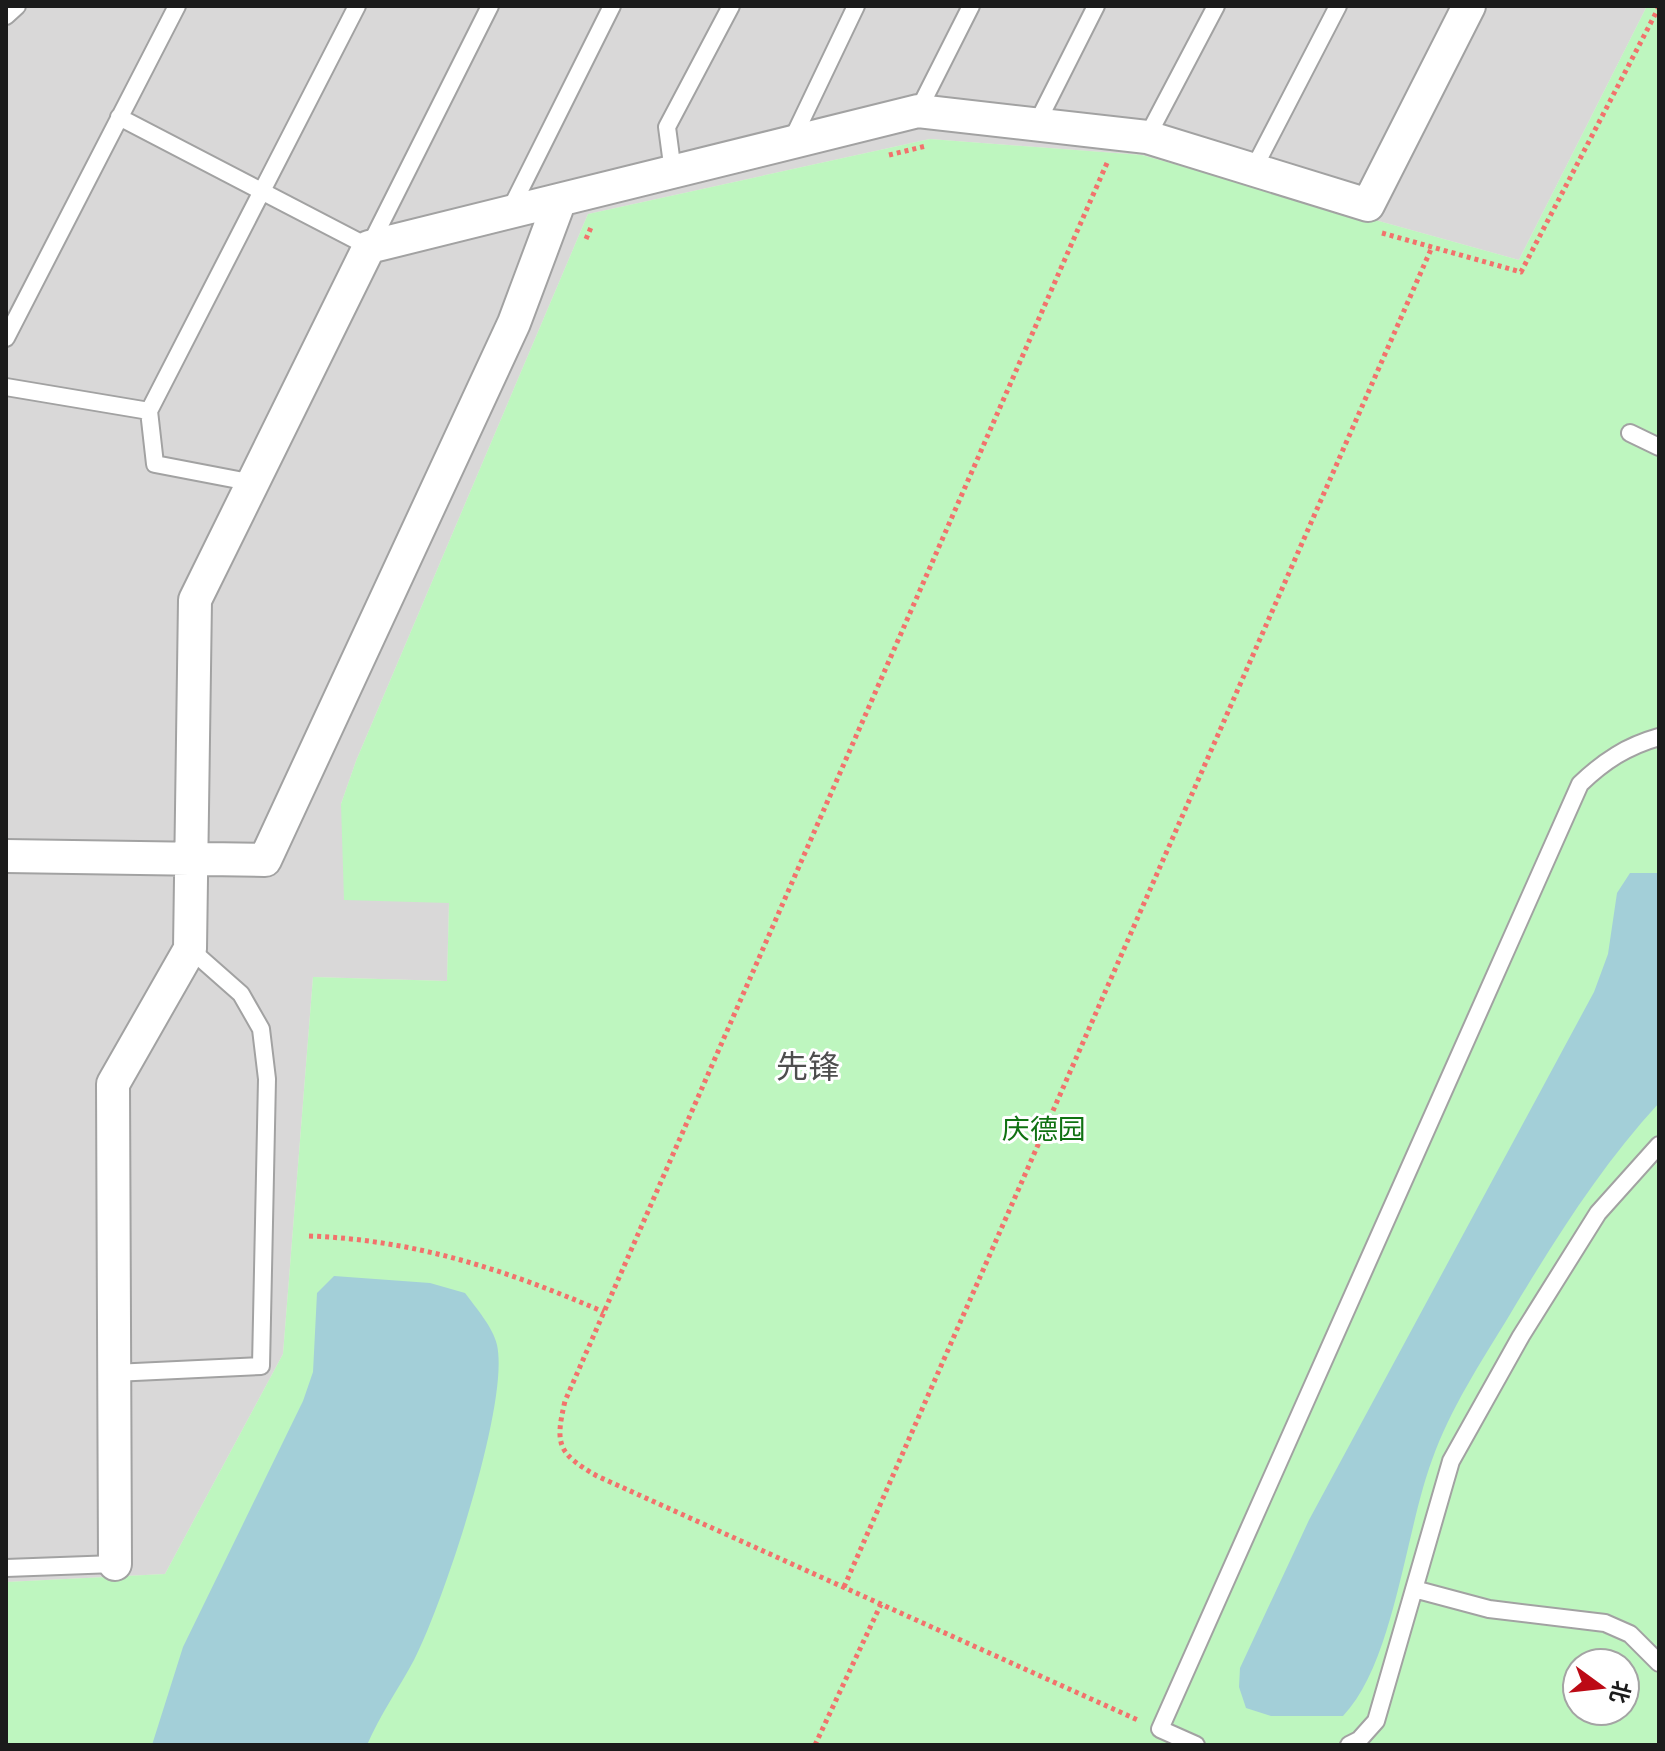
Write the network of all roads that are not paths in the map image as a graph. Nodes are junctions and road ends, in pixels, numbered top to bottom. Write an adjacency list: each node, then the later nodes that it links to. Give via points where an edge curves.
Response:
1 (17, 6): 13 (lane)
2 (177, 6): 15 (lane)
3 (357, 6): 21 (lane)
4 (490, 6): 24 (lane)
5 (612, 6): 23 (lane)
6 (731, 6): 20 (lane, via 667,127)
7 (856, 6): 18 (lane)
8 (971, 6): 14 (lane)
9 (1096, 6): 16 (lane)
10 (1216, 6): 17 (lane)
11 (1338, 6): 19 (lane)
12 (1469, 6): 19 (street, via 1368,205)
13 (6, 16)
14 (918, 111): 16 (street); 18 (street)
15 (119, 117): 21 (lane); 25 (lane)
16 (1036, 125): 17 (street)
17 (1147, 137): 19 (street)
18 (791, 143): 20 (street)
19 (1254, 168)
20 (673, 172): 22 (street)
21 (261, 191): 24 (lane); 27 (lane)
22 (560, 200): 23 (street); 33 (street, via 514,323 265,860)
23 (509, 212): 24 (street)
24 (369, 247): 30 (street)
25 (6, 338)
26 (6, 387): 27 (lane)
27 (149, 411): 30 (lane, via 155,464)
28 (1630, 433): 29 (lane)
29 (1659, 447)
30 (254, 483): 33 (street, via 195,600)
31 (1659, 737): 41 (lane, via 1631,745 1580,784 1160,1729)
32 (6, 856): 33 (street)
33 (191, 858): 34 (street)
34 (190, 949): 36 (street, via 113,1084); 36 (lane, via 241,994 261,1029 267,1079 261,1366)
35 (1659, 1145): 39 (lane, via 1598,1213 1451,1461)
36 (114, 1373): 37 (street)
37 (115, 1564): 38 (lane)
38 (6, 1568)
39 (1414, 1589): 40 (lane, via 1489,1609 1605,1623 1630,1634); 42 (lane, via 1376,1721)
40 (1659, 1663)
41 (1196, 1745)
42 (1349, 1745)

